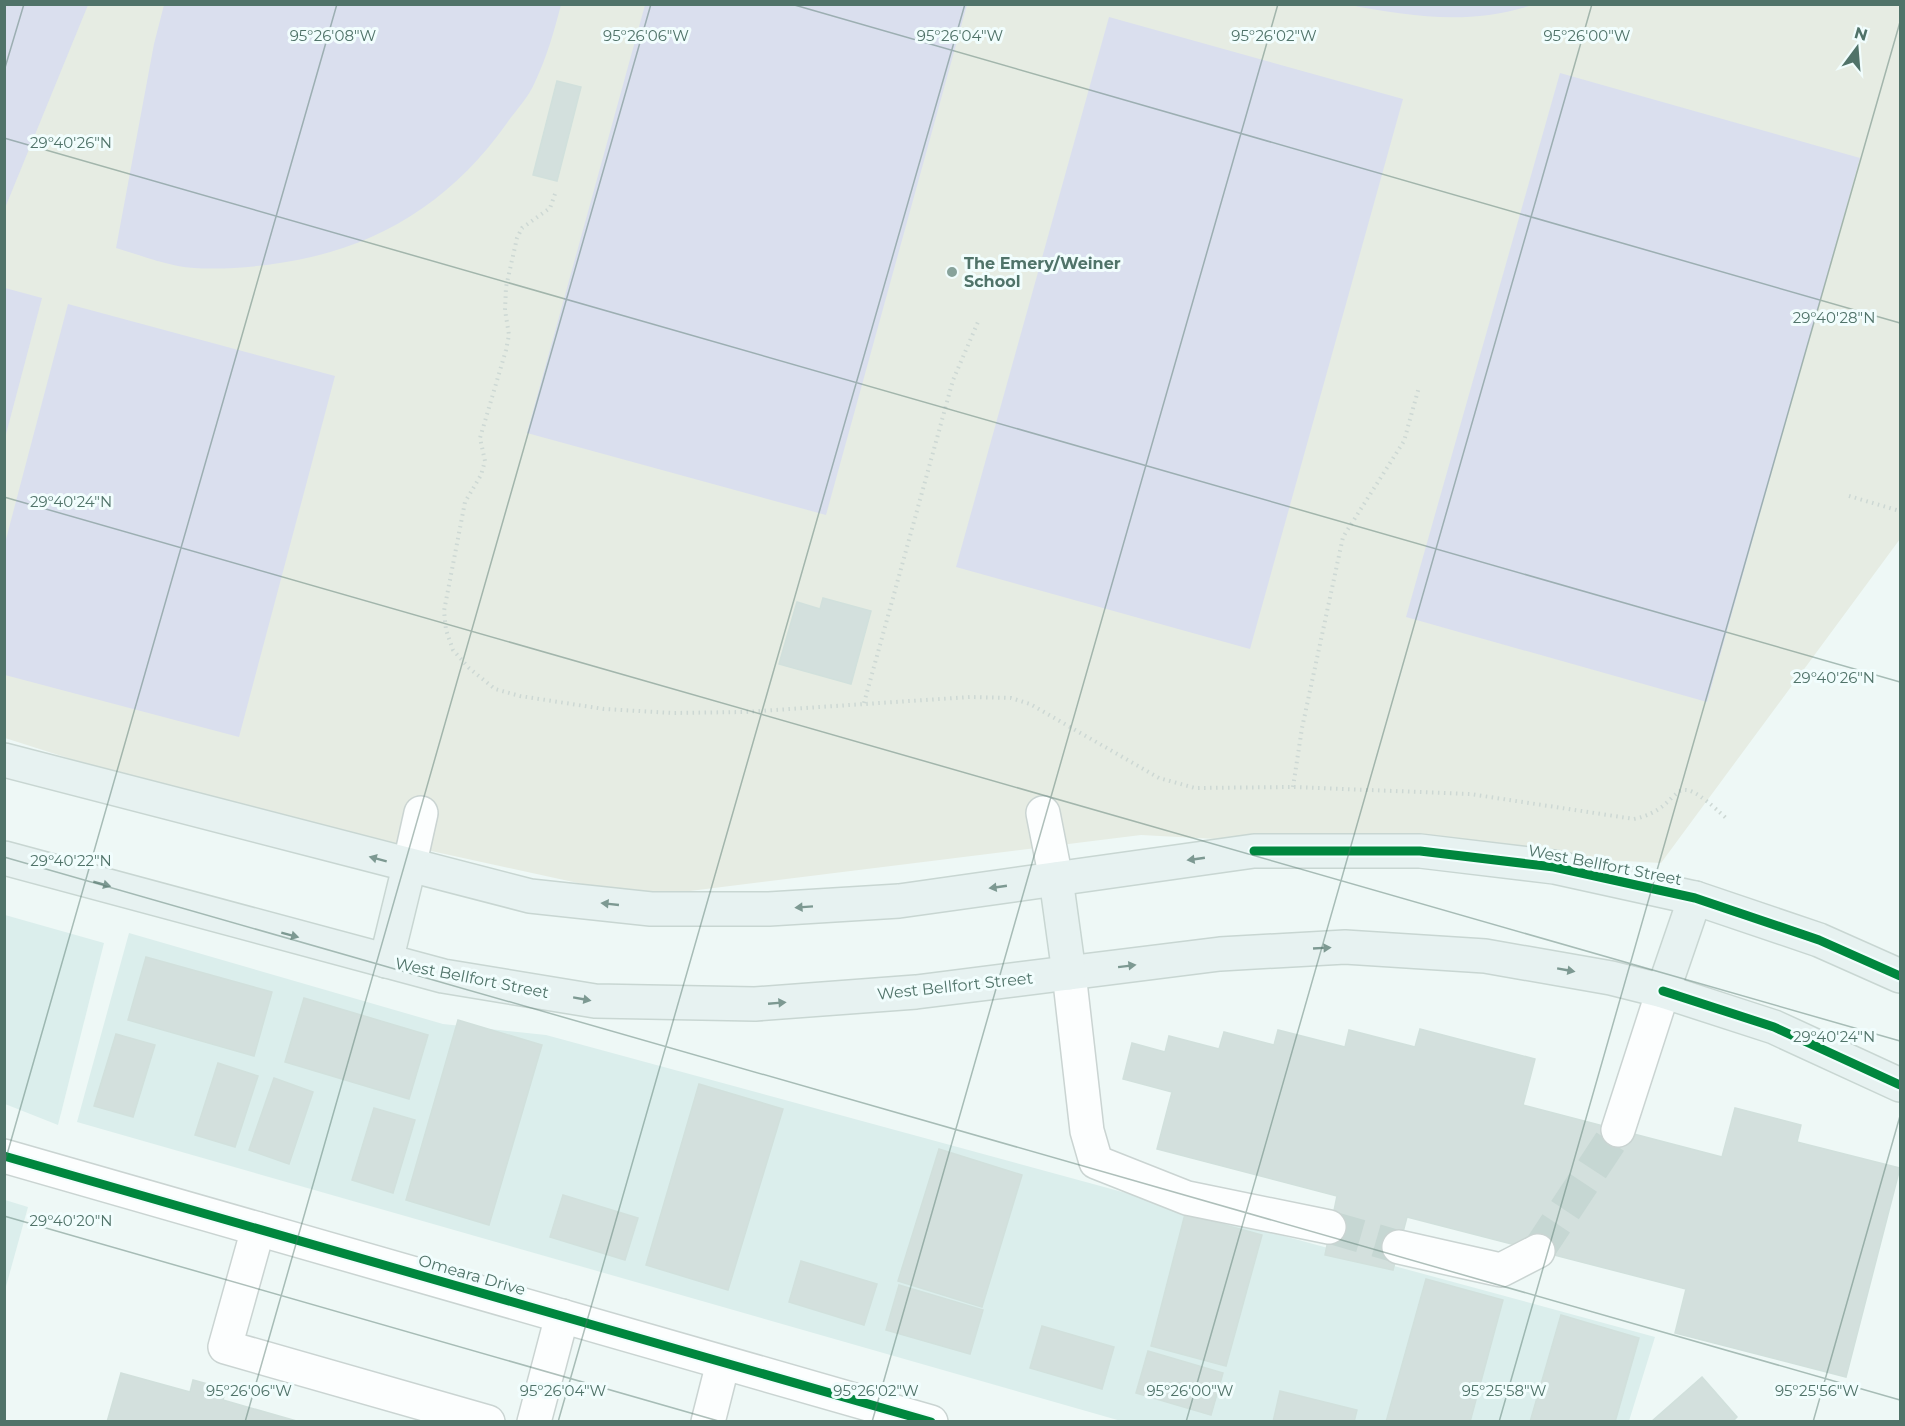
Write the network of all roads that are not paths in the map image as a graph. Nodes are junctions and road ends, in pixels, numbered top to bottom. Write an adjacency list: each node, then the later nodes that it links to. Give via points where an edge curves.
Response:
1 (4, 760): 5 (main road, West Bellfort Street, one-way to 1)
2 (421, 813): 5 (street)
3 (1043, 813): 6 (street)
4 (4, 858): 8 (main road, West Bellfort Street, one-way to 8)
5 (409, 867): 6 (main road, West Bellfort Street, one-way to 5, via 899,901 769,909 651,909 530,896); 8 (main road)
6 (1056, 879): 7 (main road, West Bellfort Street, one-way to 6, via 1554,867 1420,851 1254,851); 9 (main road)
7 (1695, 898): 10 (main road, West Bellfort Street, via 1820,940); 11 (main road)
8 (386, 961): 9 (main road, West Bellfort Street, one-way to 9, via 443,976 595,1001 755,1005 916,992)
9 (1069, 973): 11 (main road, West Bellfort Street, one-way to 11, via 1220,954 1345,947 1485,956); 15 (street, via 1087,1131 1096,1162 1187,1197)
10 (1900, 976)
11 (1663, 991): 12 (main road, West Bellfort Street, via 1774,1027); 13 (street)
12 (1900, 1085)
13 (1618, 1130)
14 (4, 1156): 16 (street, Omeara Drive)
15 (1329, 1227)
16 (258, 1229): 19 (street, Omeara Drive); 21 (street, via 225,1347)
17 (1400, 1247): 18 (street, via 1501,1270)
18 (1538, 1251)
19 (562, 1316): 20 (street, Omeara Drive); 22 (street)
20 (723, 1362): 23 (street); 24 (street, Omeara Drive)
21 (488, 1422)
22 (534, 1422)
23 (708, 1422)
24 (931, 1422)

